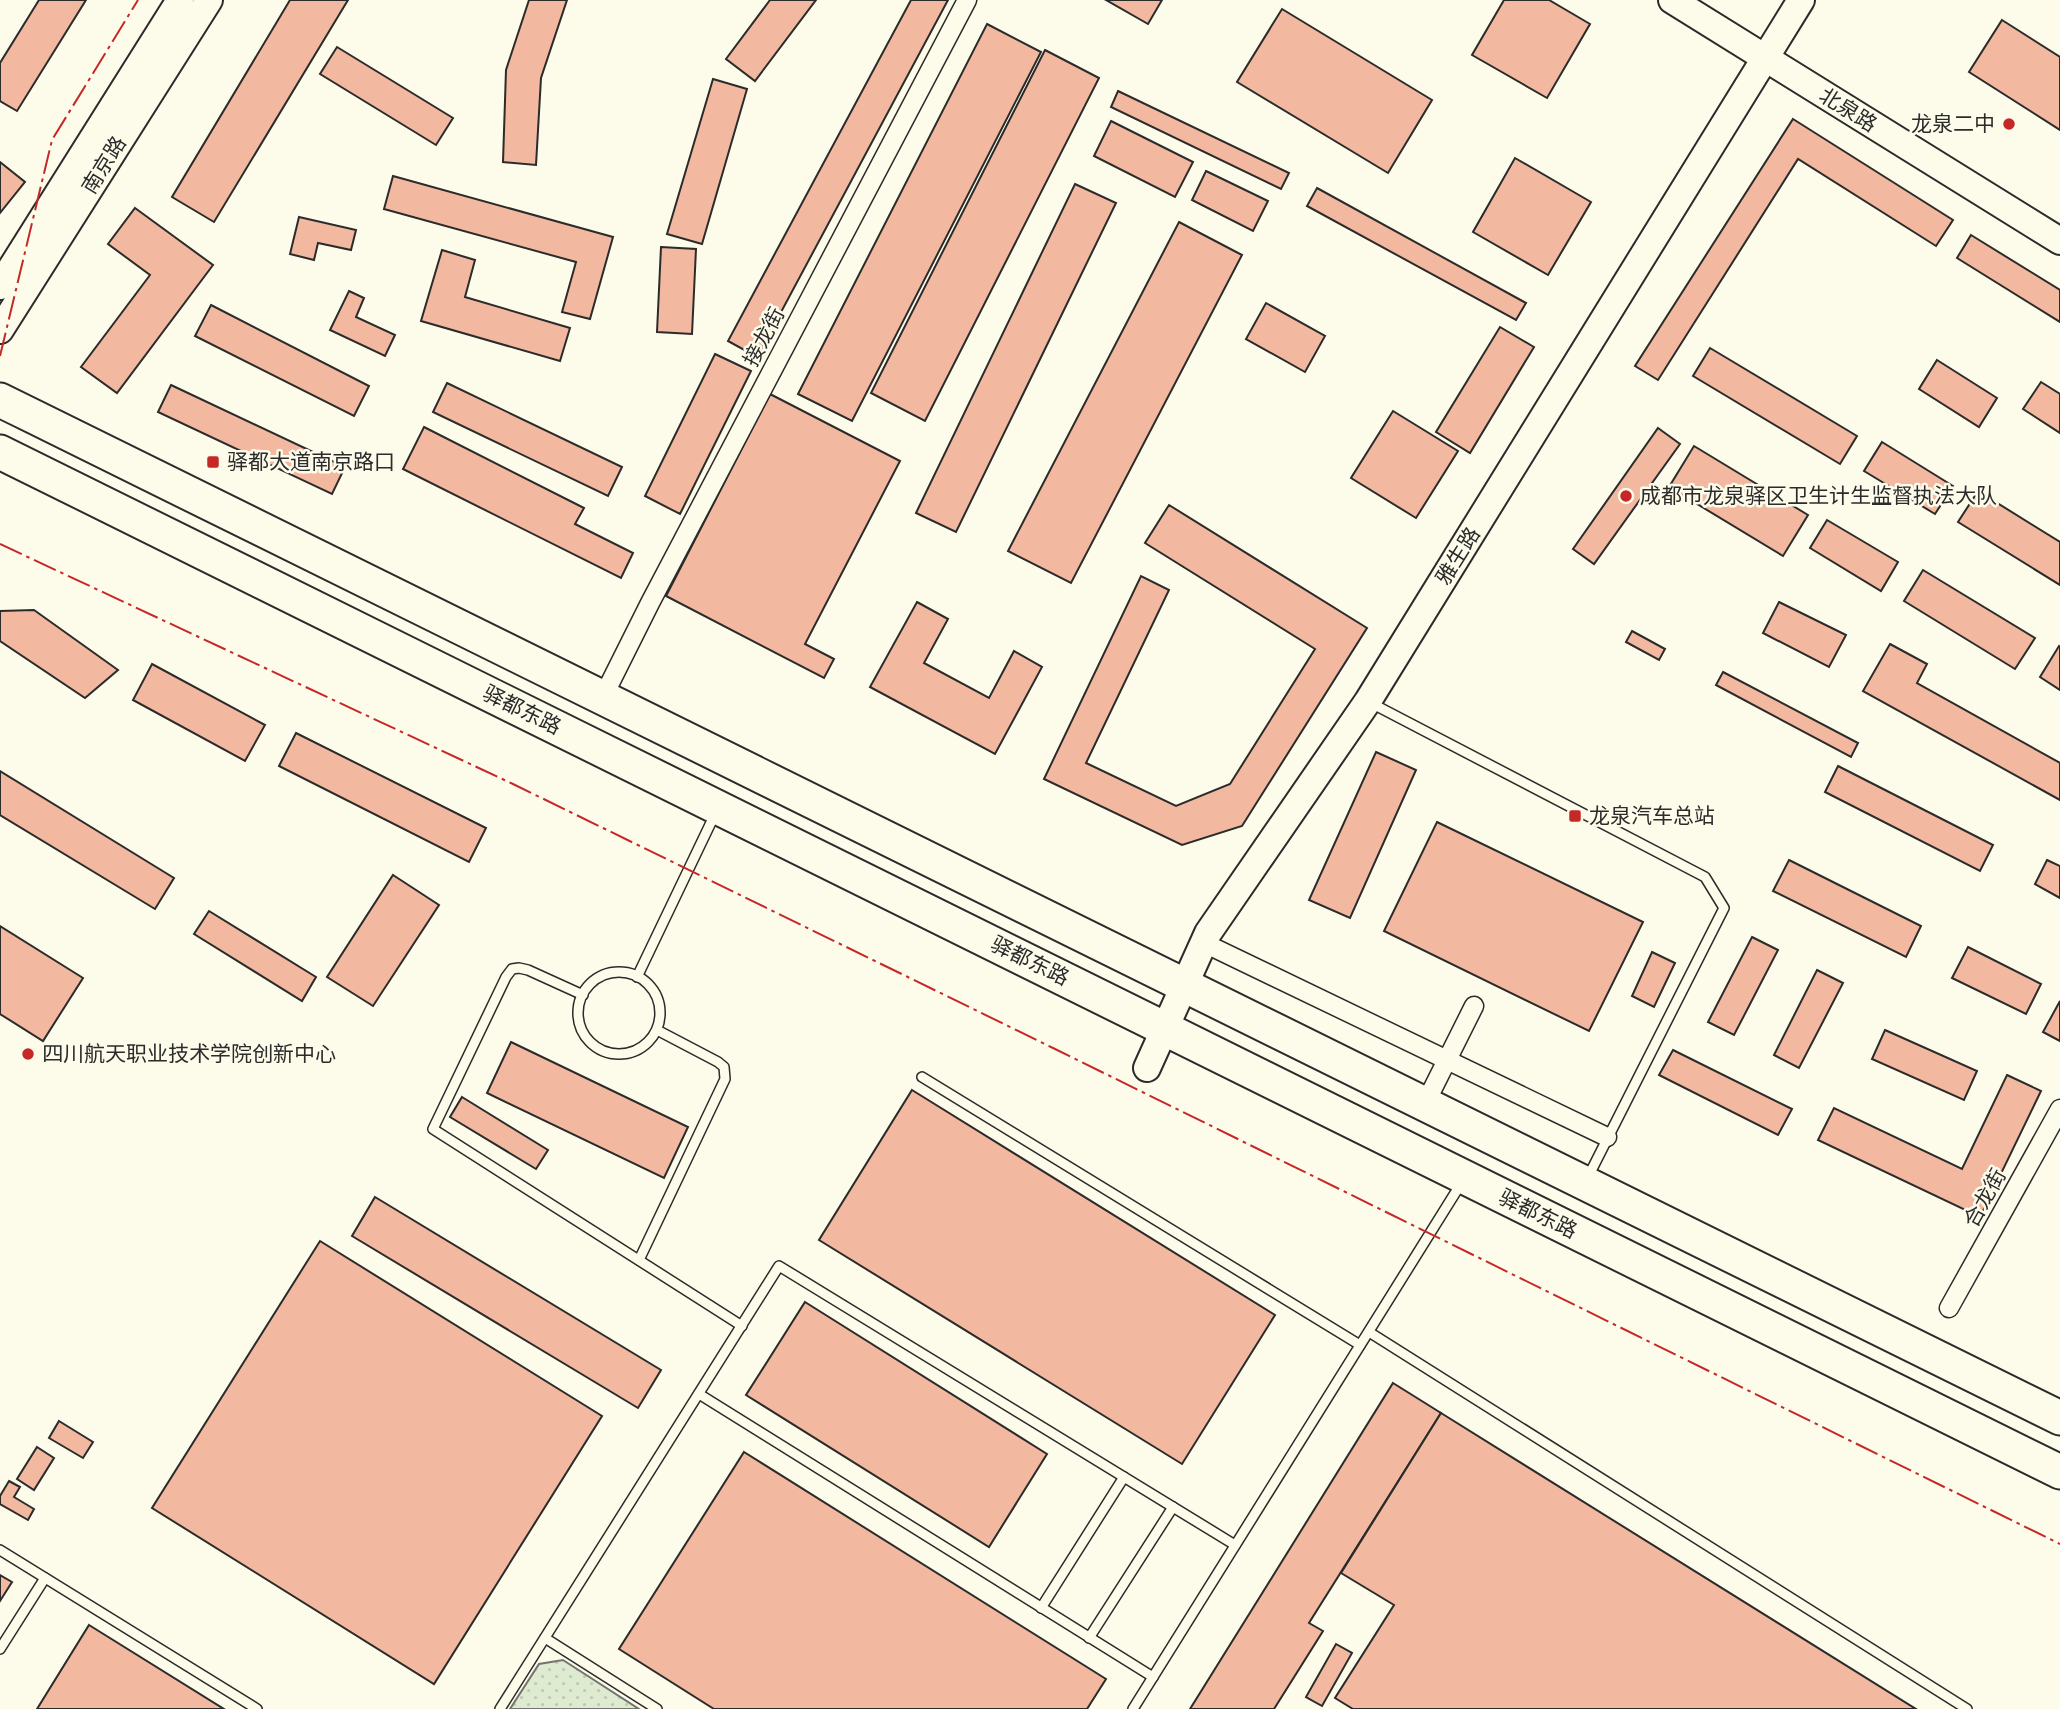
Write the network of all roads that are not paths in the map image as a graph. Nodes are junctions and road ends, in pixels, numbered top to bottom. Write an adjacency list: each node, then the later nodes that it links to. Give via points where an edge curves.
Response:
1 (180, 0): 10 (street)
2 (209, 0): 11 (street, 南京路)
3 (967, 0): 14 (street, 接龙街)
4 (1672, 0): 7 (street, 北泉路)
5 (1703, 0): 7 (street, 北泉路)
6 (1801, 0): 7 (street, 雅生路)
7 (1771, 53): 8 (street, 北泉路); 9 (street, 北泉路); 15 (street, 雅生路)
8 (2060, 223)
9 (2060, 241)
10 (0, 286)
11 (0, 330)
12 (0, 400): 14 (highway)
13 (0, 452): 16 (highway, 驿都东路)
14 (603, 697): 19 (highway)
15 (1368, 701): 17 (street, 雅生路); 29 (lane, via 1706,877 1724,908)
16 (718, 807): 18 (lane); 22 (highway, 驿都东路)
17 (1204, 943): 19 (street, 雅生路); 24 (street)
18 (637, 976): 20 (lane, via 605,975 593,981); 23 (lane, via 659,1002)
19 (1184, 986): 22 (street, 雅生路); 27 (highway)
20 (583, 995): 23 (lane, via 578,1017 589,1041 599,1049 612,1054 639,1050); 32 (lane, via 528,970 512,970 433,1129)
21 (1474, 1006): 24 (street)
22 (1164, 1027): 25 (street, 雅生路); 30 (highway, 驿都东路)
23 (657, 1030): 32 (lane, via 719,1062 725,1079)
24 (1446, 1059): 27 (street); 29 (street)
25 (1147, 1068)
26 (922, 1077): 36 (lane)
27 (1426, 1102): 31 (highway)
28 (2060, 1110): 33 (street, 合龙街)
29 (1607, 1137): 31 (lane)
30 (1465, 1178): 35 (lane); 39 (highway, 驿都东路)
31 (1585, 1183): 38 (highway)
32 (639, 1260): 34 (lane)
33 (1949, 1308)
34 (741, 1326): 37 (lane); 40 (lane, via 779,1266)
35 (1369, 1332): 36 (lane); 54 (lane)
36 (1360, 1345): 42 (lane)
37 (699, 1394): 45 (lane); 47 (lane)
38 (2060, 1418)
39 (2060, 1472)
40 (1124, 1477): 41 (lane); 45 (lane)
41 (1173, 1507): 42 (lane); 46 (lane)
42 (1235, 1545): 49 (lane)
43 (0, 1550): 44 (lane)
44 (45, 1578): 48 (lane); 50 (lane)
45 (1041, 1608): 46 (lane)
46 (1089, 1637): 49 (lane)
47 (545, 1638): 51 (lane); 52 (lane)
48 (0, 1649)
49 (1153, 1677): 53 (lane)
50 (257, 1709)
51 (500, 1709)
52 (657, 1709)
53 (1133, 1709)
54 (1967, 1709)

